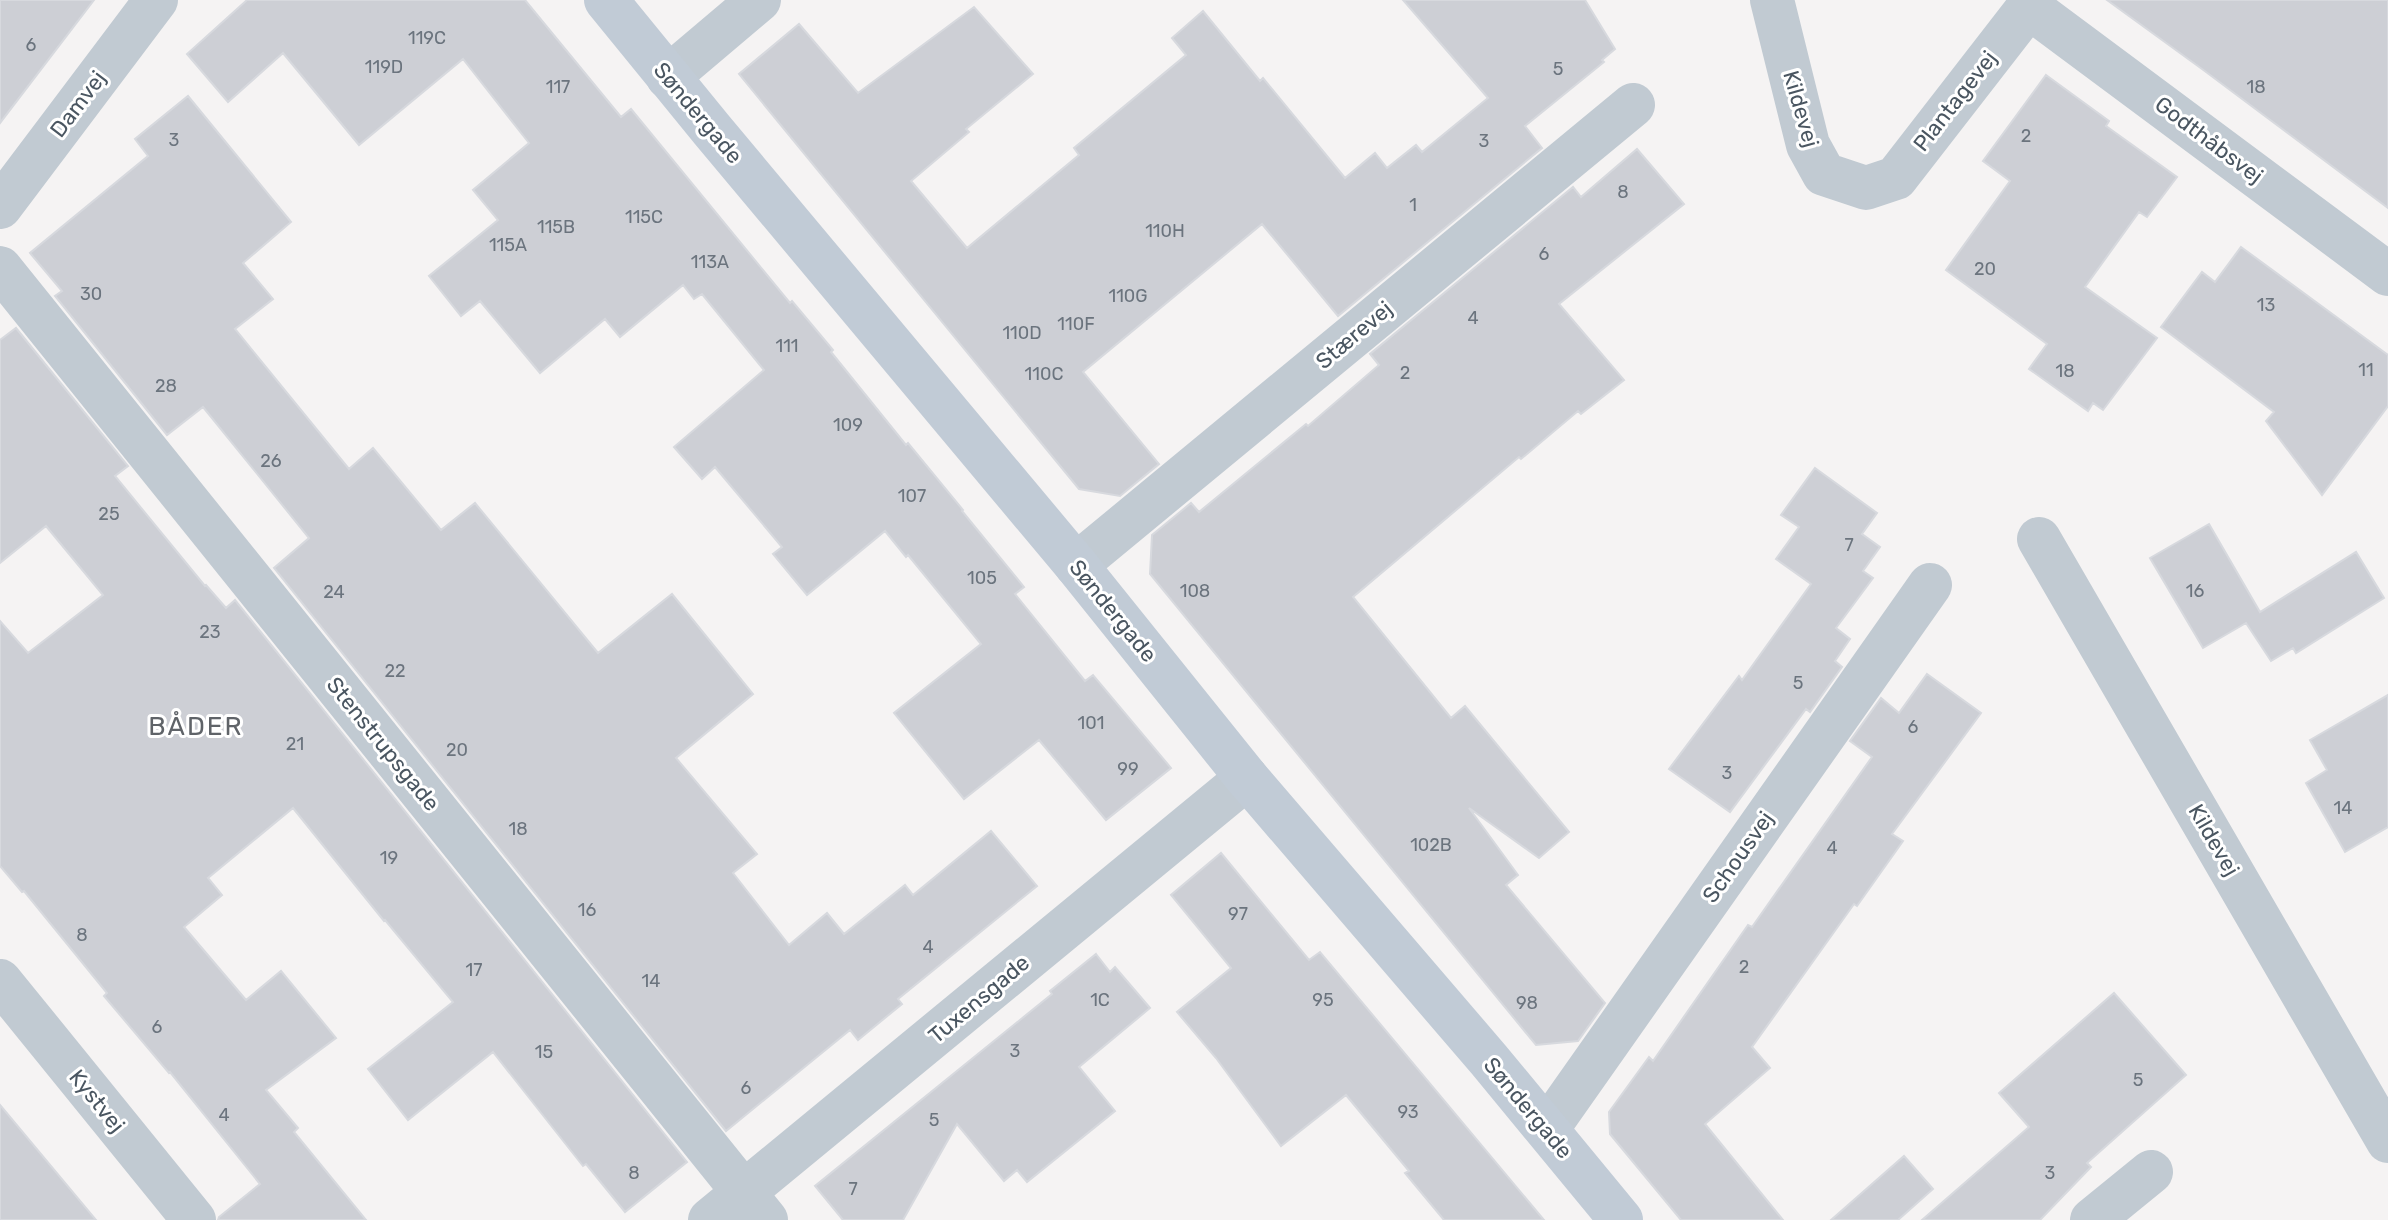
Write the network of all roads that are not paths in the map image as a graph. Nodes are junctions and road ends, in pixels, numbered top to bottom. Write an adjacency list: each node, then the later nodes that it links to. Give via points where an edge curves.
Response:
1 (156, 0): 9 (street, Damvej)
2 (606, 0): 6 (street, Søndergade)
3 (759, 0): 6 (street)
4 (1772, 0): 8 (street, Kildevej, via 1808,145 1824,174)
5 (2032, 4): 8 (street, Plantagevej, via 1896,178); 11 (street, Godthåbsvej)
6 (668, 77): 13 (street, Søndergade)
7 (1633, 105): 13 (street, Stærevej)
8 (1866, 188)
9 (0, 207)
10 (0, 268): 20 (street, Stenstrupsgade)
11 (2388, 274)
12 (2039, 539): 18 (street, Kildevej)
13 (1076, 565): 15 (street, Søndergade)
14 (1930, 585): 17 (street, Schousvej)
15 (1247, 778): 17 (street, Søndergade); 20 (street, Tuxensgade)
16 (0, 981): 21 (street, Kystvej)
17 (1547, 1129): 23 (street, Søndergade)
18 (2388, 1141)
19 (2151, 1172): 24 (street)
20 (755, 1206): 22 (street, Tuxensgade)
21 (194, 1220)
22 (710, 1220)
23 (1621, 1220)
24 (2092, 1220)

